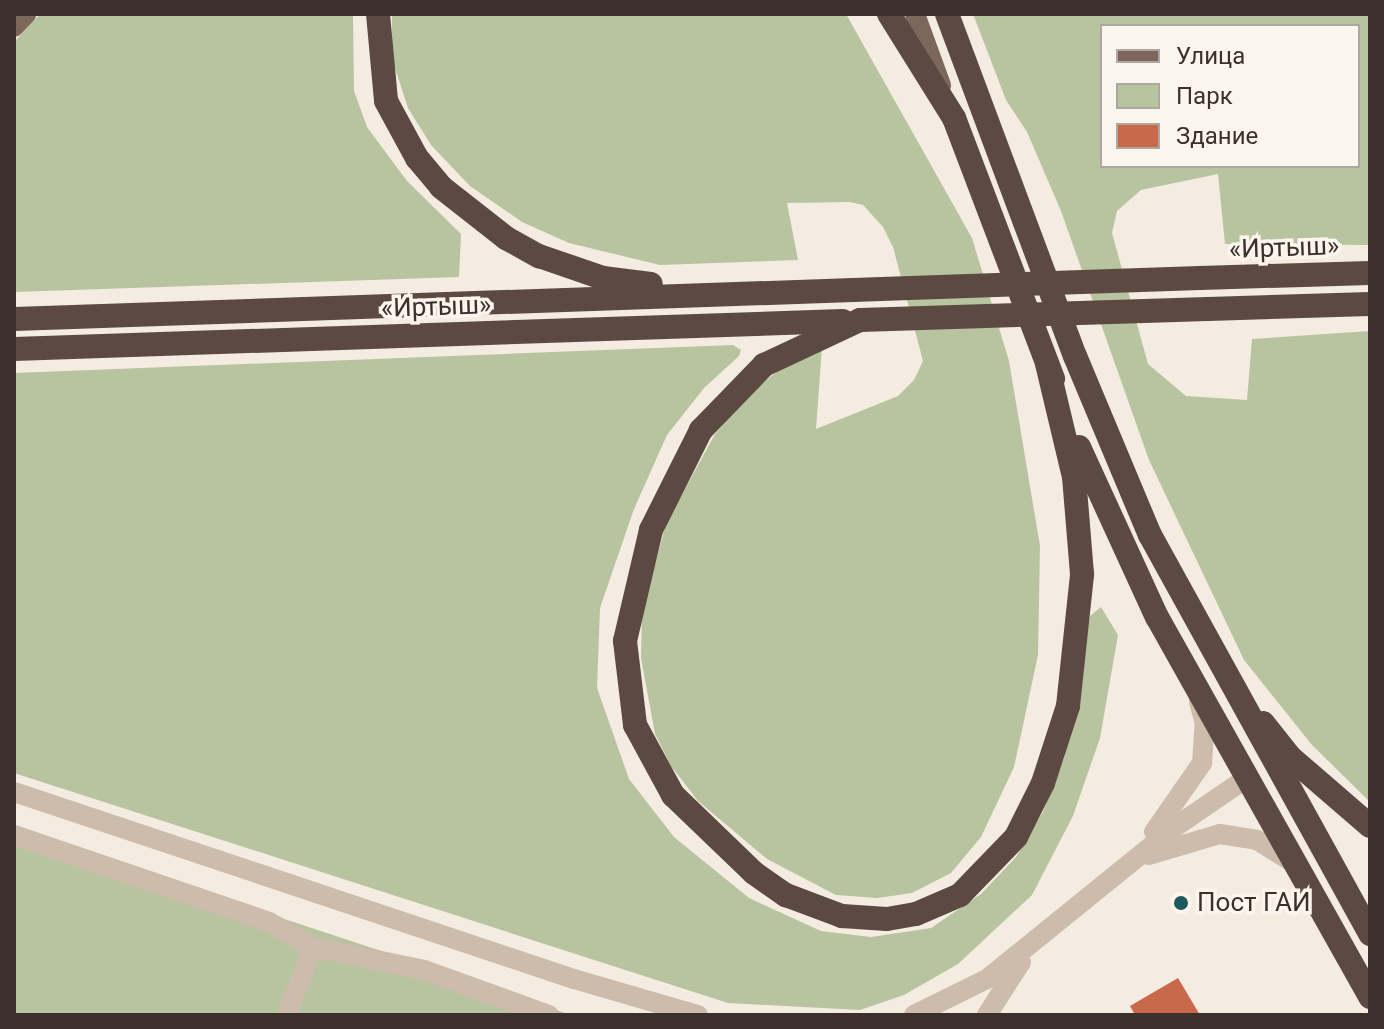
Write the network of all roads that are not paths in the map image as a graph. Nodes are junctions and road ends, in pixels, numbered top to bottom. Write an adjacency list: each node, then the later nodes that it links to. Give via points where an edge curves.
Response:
1 (26, 14): 6 (main road)
2 (378, 14): 9 (highway, via 379,69 399,130 441,187 506,238 603,278)
3 (889, 14): 7 (highway)
4 (915, 14): 7 (main road)
5 (947, 14): 15 (highway, via 1120,467)
6 (14, 27)
7 (954, 118): 14 (highway)
8 (1370, 273): 9 (highway, «Иртыш», bridge)
9 (762, 292): 11 (highway, «Иртыш»)
10 (1370, 304): 12 (highway, «Иртыш», bridge)
11 (14, 319)
12 (860, 320): 13 (highway, «Иртыш»); 14 (highway, via 764,365 701,430 651,530 625,641 635,725 673,795 754,873 786,895 842,916 887,919 916,914 960,895 1016,837 1043,783 1074,676 1082,574 1074,477)
13 (14, 349)
14 (1047, 364): 16 (highway, via 1121,545)
15 (1223, 673): 17 (highway); 20 (highway, via 1290,757)
16 (1195, 686): 18 (highway); 23 (street, via 1205,724 1202,763 1176,806)
17 (1272, 763): 18 (highway); 24 (highway)
18 (1245, 779): 22 (highway); 23 (street)
19 (14, 792): 28 (street)
20 (1370, 826)
21 (14, 835): 26 (street, via 269,922)
22 (1293, 863): 23 (street, via 1257,840 1220,834 1184,841); 27 (highway)
23 (1127, 864): 25 (street)
24 (1370, 934)
25 (1033, 946): 31 (street, via 987,979); 32 (street)
26 (313, 947): 29 (street); 30 (street, via 424,970)
27 (1370, 997)
28 (692, 1014)
29 (287, 1015)
30 (549, 1015)
31 (914, 1015)
32 (987, 1015)

